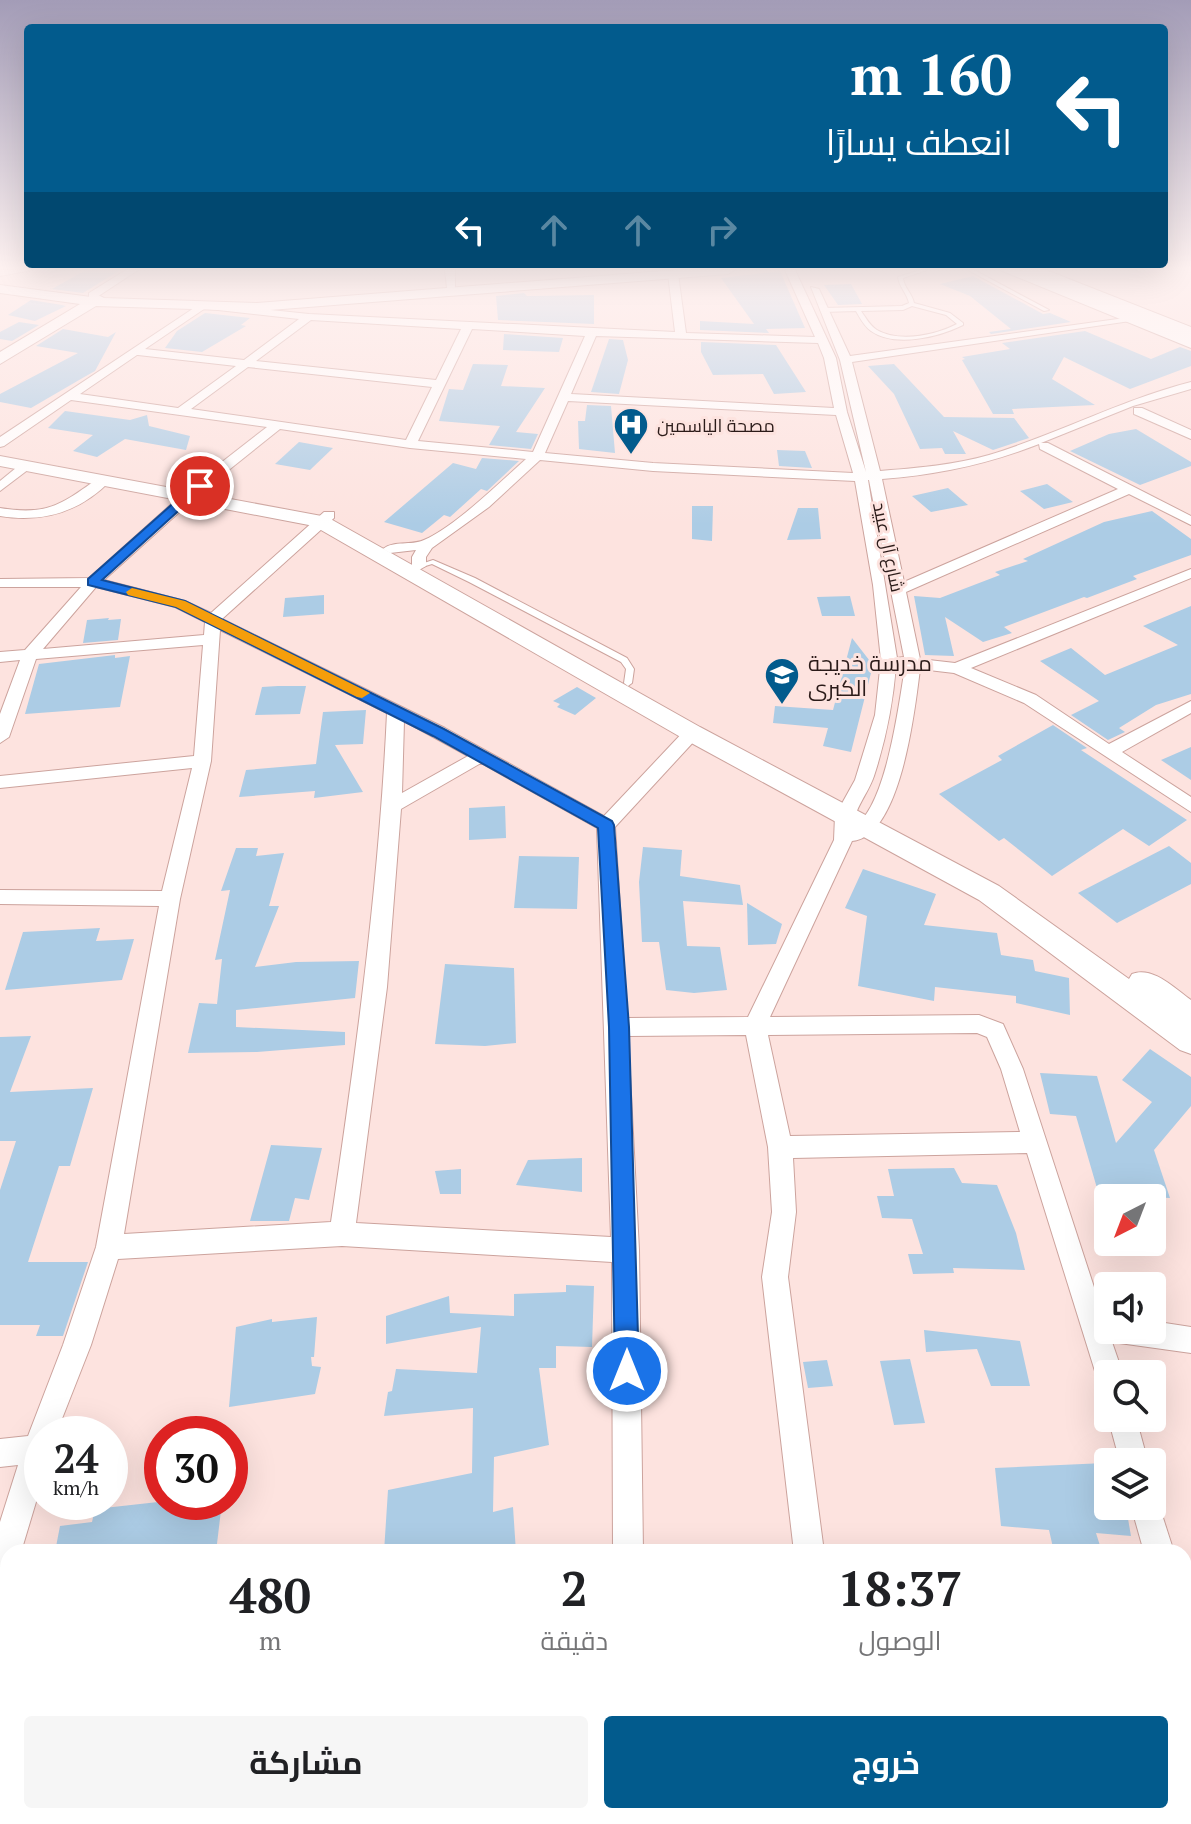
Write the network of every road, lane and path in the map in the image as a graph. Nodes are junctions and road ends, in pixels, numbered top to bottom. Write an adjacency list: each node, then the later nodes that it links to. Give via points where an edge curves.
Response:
1 (133, 355): 13 (street)
2 (169, 355): 10 (street)
3 (257, 355): 10 (street)
4 (454, 355): 11 (street)
5 (583, 355): 14 (street)
6 (829, 355): 17 (street, شارع آل عبيد)
7 (844, 355): 9 (street, شارع آل عبيد)
8 (881, 355): 9 (street)
9 (846, 360): 28 (street, شارع آل عبيد)
10 (246, 363): 11 (street); 15 (street)
11 (440, 384): 21 (street)
12 (1191, 387): 16 (street); 28 (street, via 1129,404 992,458)
13 (70, 396): 15 (street); 20 (street)
14 (565, 397): 17 (street); 24 (street)
15 (181, 411): 18 (street)
16 (1138, 411): 19 (street); 22 (street)
17 (841, 412): 28 (street, شارع آل عبيد)
18 (275, 427): 21 (street); 31 (street)
19 (1191, 435)
20 (0, 443)
21 (410, 444): 24 (street)
22 (1044, 446): 28 (street, via 958,474); 30 (street)
23 (0, 452): 31 (street)
24 (537, 456): 28 (street); 35 (street)
25 (0, 461): 26 (street)
26 (27, 466): 27 (street); 29 (street)
27 (105, 480): 31 (street); 32 (street, via 49,515 27,518)
28 (868, 480): 39 (street, شارع آل عبيد); 43 (street, شارع آل عبيد)
29 (0, 487)
30 (1130, 489): 34 (street); 39 (street)
31 (195, 490): 33 (street); 37 (street)
32 (0, 512)
33 (325, 518): 35 (street, via 390,549); 40 (street); 48 (street)
34 (1191, 521)
35 (423, 555): 56 (street, via 628,683)
36 (1191, 573): 45 (street)
37 (93, 582): 38 (street); 40 (street, via 180,604); 41 (street)
38 (0, 583)
39 (899, 590): 44 (street, شارع آل عبيد)
40 (213, 629): 41 (street); 47 (street); 52 (street)
41 (30, 654): 42 (street); 49 (street)
42 (0, 657)
43 (889, 660): 44 (street); 56 (street, شارع آل عبيد, via 883,715 864,780)
44 (913, 664): 45 (street); 57 (street, شارع آل عبيد, via 905,722)
45 (957, 668): 50 (street, via 1030,699)
46 (1191, 706): 50 (street)
47 (396, 710): 51 (street); 54 (street)
48 (692, 733): 56 (street); 58 (street)
49 (0, 737)
50 (1111, 750): 55 (street)
51 (479, 757): 54 (street); 58 (street)
52 (202, 761): 53 (street); 60 (street)
53 (0, 782)
54 (392, 806): 68 (street, via 376,987)
55 (1191, 806)
56 (848, 809): 57 (street); 59 (street)
57 (872, 821): 59 (street); 62 (street, via 1000,883); 65 (street, via 989,893)
58 (606, 825): 64 (street)
59 (843, 840): 63 (street)
60 (170, 899): 61 (street); 69 (street)
61 (2, 901)
62 (1191, 1016)
63 (755, 1025): 64 (street); 66 (street, via 988,1026 1003,1044); 67 (street)
64 (619, 1027): 70 (street)
65 (1191, 1041)
66 (1036, 1142): 67 (street); 71 (street)
67 (780, 1147): 81 (street, via 784,1212 775,1277)
68 (342, 1234): 69 (street); 70 (street)
69 (109, 1247): 74 (street)
70 (626, 1250): 80 (street)
71 (1094, 1297)
72 (1166, 1337): 73 (street)
73 (1191, 1340)
74 (49, 1416)
75 (24, 1445): 76 (street)
76 (0, 1453)
77 (24, 1491): 79 (street)
78 (1150, 1520): 82 (street)
79 (8, 1544)
80 (628, 1544)
81 (808, 1544)
82 (1157, 1544)

